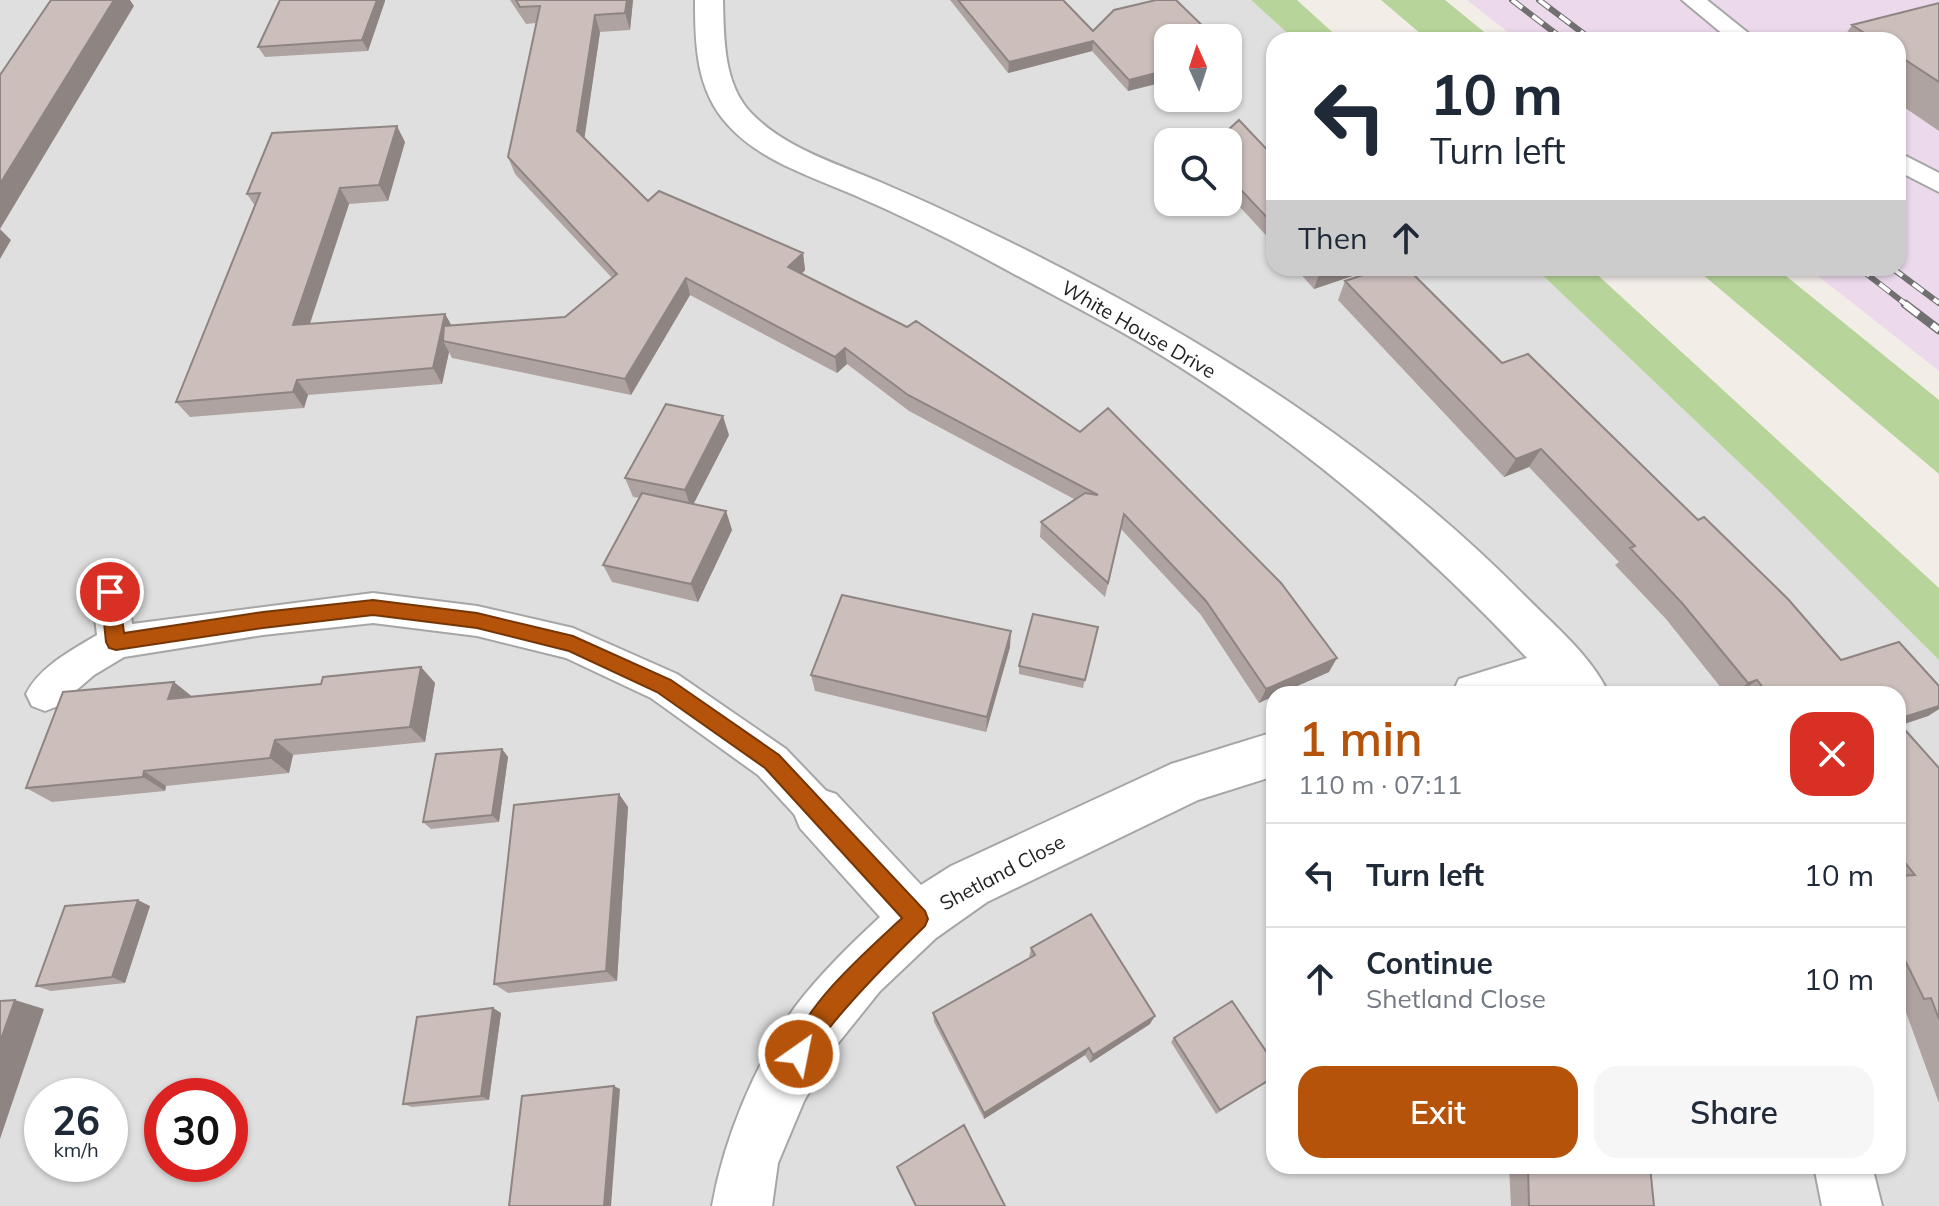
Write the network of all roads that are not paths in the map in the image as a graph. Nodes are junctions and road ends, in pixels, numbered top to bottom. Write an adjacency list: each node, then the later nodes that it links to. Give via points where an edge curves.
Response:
1 (709, 0): 8 (street, White House Drive, via 716,86 740,120 789,155 938,220 1194,358 1285,419 1388,496)
2 (1693, 0): 3 (lane)
3 (1735, 32)
4 (1906, 165): 5 (lane)
5 (1939, 184)
6 (110, 592): 7 (lane)
7 (116, 642): 10 (lane); 12 (lane, via 373,608 477,621 573,644 664,686 772,762)
8 (1575, 680): 9 (street)
9 (1532, 686)
10 (45, 694)
11 (1266, 756): 13 (street, Shetland Close, via 1188,780 969,884)
12 (818, 811): 13 (street)
13 (917, 919): 15 (street, Shetland Close, via 861,972 815,1027 783,1082 749,1163)
14 (1845, 1174): 16 (street)
15 (742, 1206)
16 (1852, 1206)

